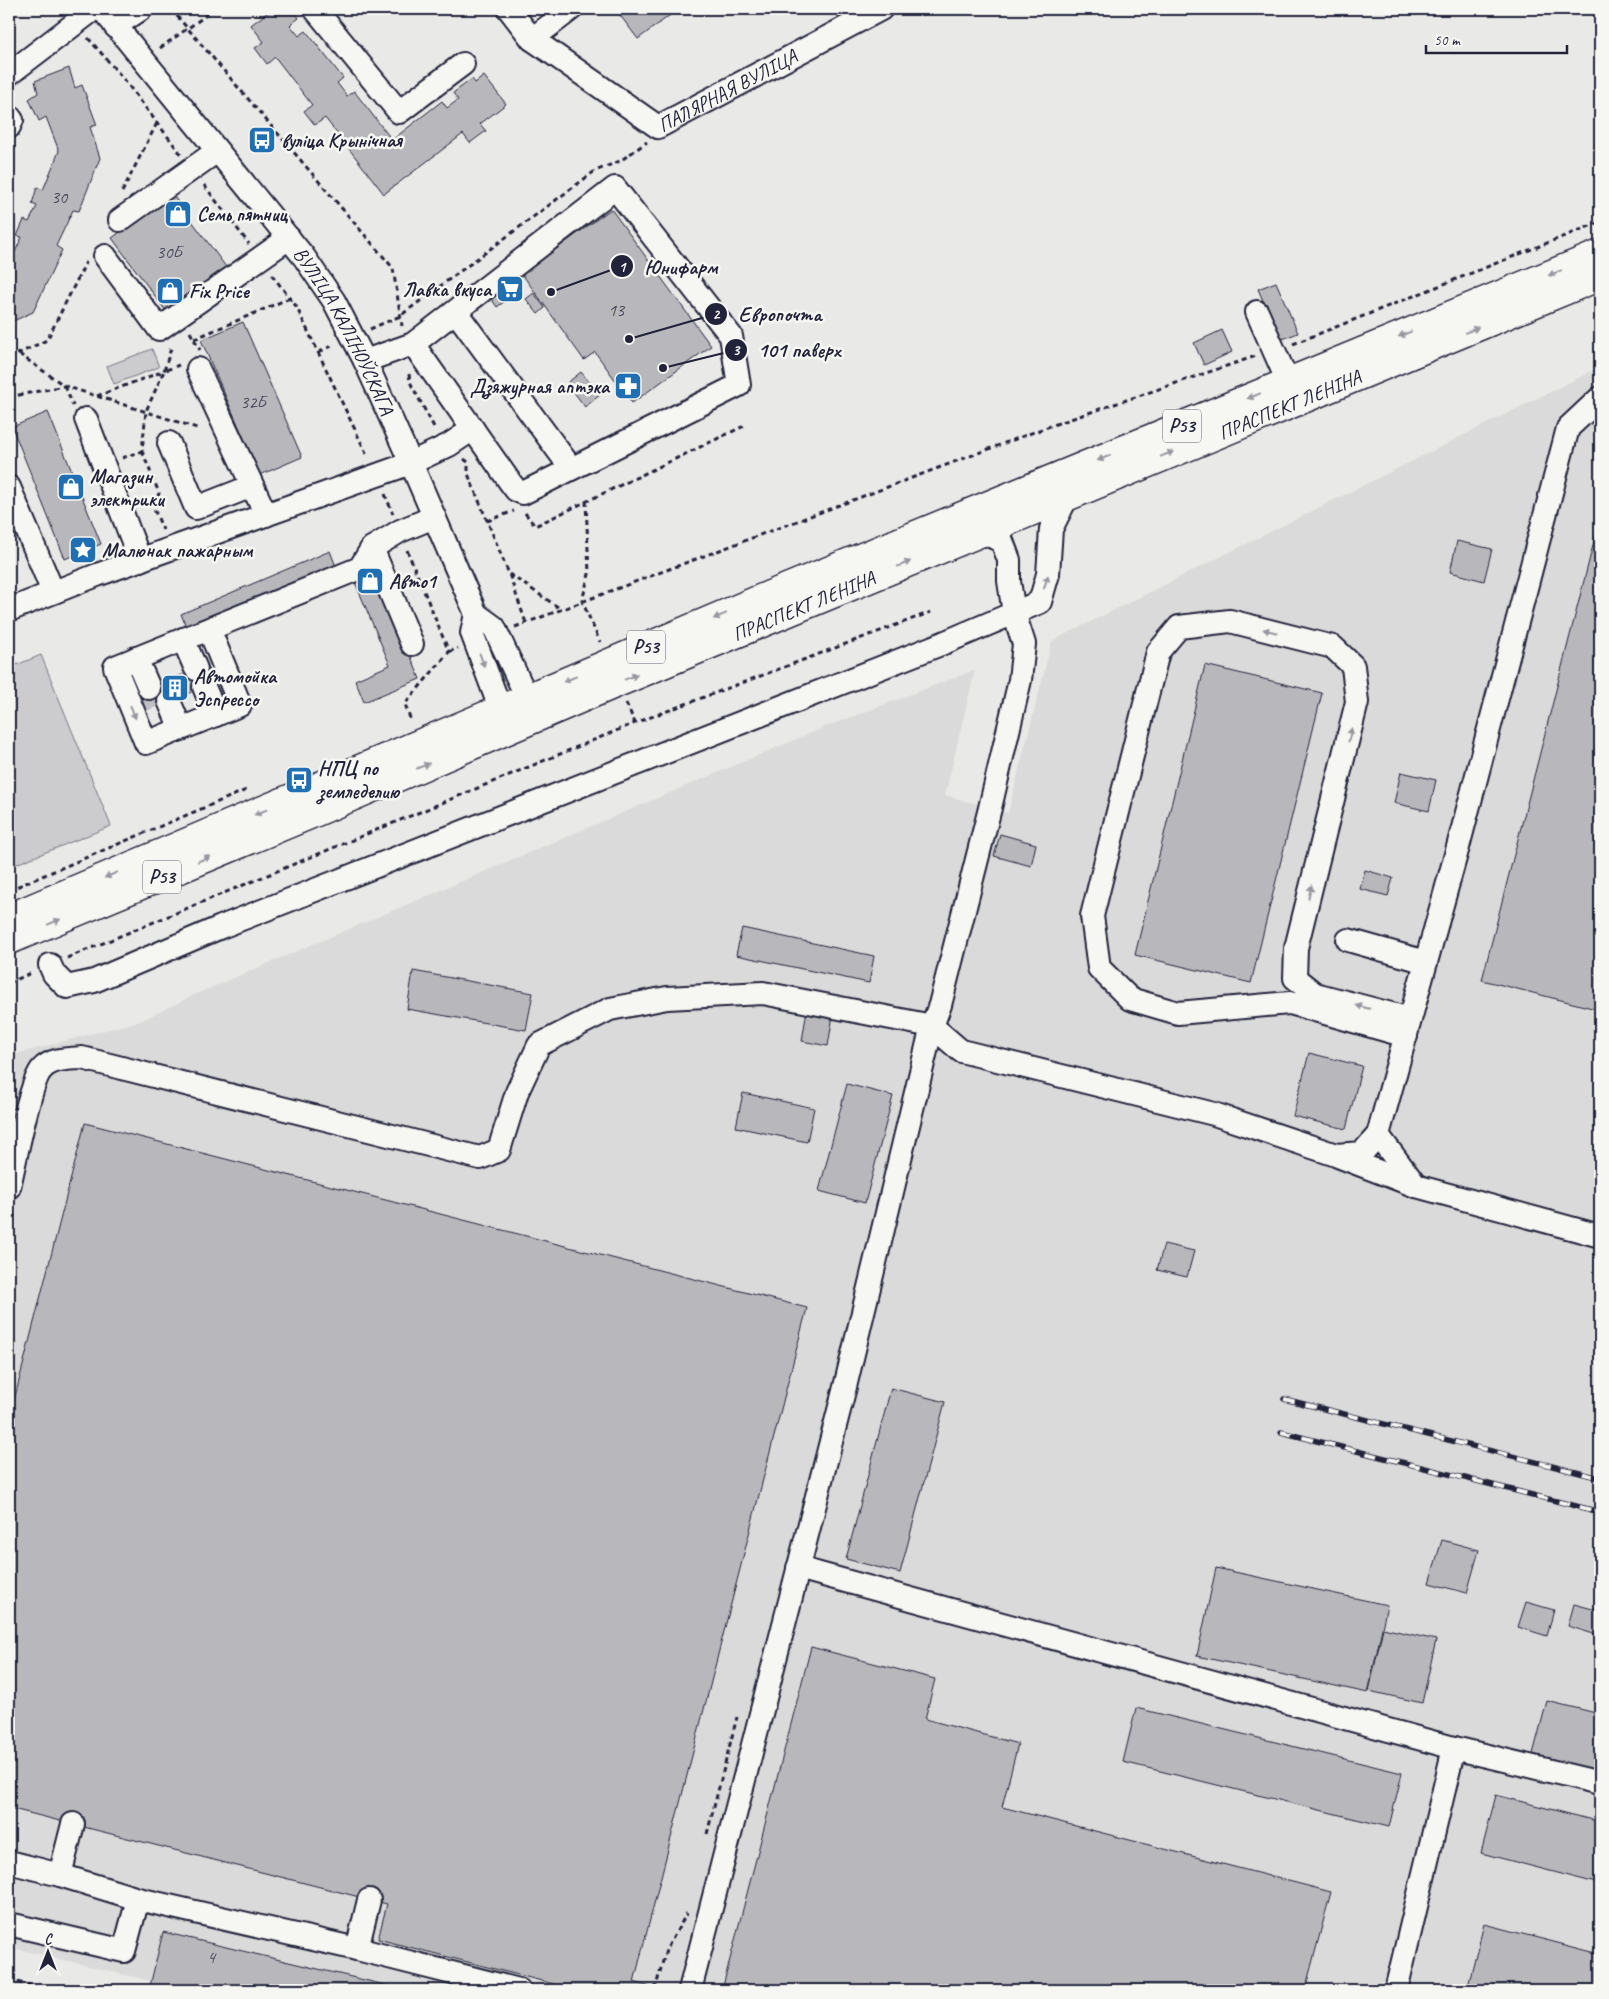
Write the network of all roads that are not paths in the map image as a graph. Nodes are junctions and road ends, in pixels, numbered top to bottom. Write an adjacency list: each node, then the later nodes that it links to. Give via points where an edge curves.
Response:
1 (94, 9): 10 (street)
2 (141, 9): 7 (street)
3 (314, 9): 9 (street, via 399,112)
4 (509, 9): 8 (street, ПАЛЯРНАЯ ВУЛІЦА)
5 (571, 9): 8 (street)
6 (881, 9): 8 (street, ПАЛЯРНАЯ ВУЛІЦА, via 658,127)
7 (109, 17): 13 (street, ВУЛІЦА КАЛІНОЎСКАГА)
8 (532, 39)
9 (462, 64)
10 (9, 74)
11 (9, 116): 12 (street, via 12,120)
12 (9, 127)
13 (217, 151): 14 (street); 15 (street, ВУЛІЦА КАЛІНОЎСКАГА)
14 (120, 220)
15 (289, 238): 17 (street, via 160,329); 22 (street, ВУЛІЦА КАЛІНОЎСКАГА, via 334,301)
16 (1600, 254): 24 (main road, ПРАСПЕКТ ЛЕНІНА / Р53, one-way to 24)
17 (105, 256)
18 (1600, 276): 33 (main road, ПРАСПЕКТ ЛЕНІНА / Р53, one-way to 18)
19 (456, 312): 21 (street); 30 (street); 30 (street, via 615,188 731,336 739,385)
20 (1257, 312): 24 (street)
21 (409, 346): 22 (street); 27 (street)
22 (365, 362): 29 (street, ВУЛІЦА КАЛІНОЎСКАГА)
23 (200, 363): 31 (street)
24 (1288, 382): 47 (main road, ПРАСПЕКТ ЛЕНІНА / Р53, one-way to 47, via 764,596)
25 (1600, 398): 54 (street, via 1568,428)
26 (86, 419): 38 (street)
27 (473, 429): 29 (street); 30 (street, via 513,486 523,494)
28 (169, 443): 31 (street, via 196,508)
29 (411, 463): 34 (street); 35 (street, ВУЛІЦА КАЛІНОЎСКАГА)
30 (571, 468)
31 (252, 486): 34 (street)
32 (9, 487): 39 (street)
33 (1068, 495): 36 (main road, ПРАСПЕКТ ЛЕНІНА / Р53); 41 (street, one-way to 33, via 1040,602 1048,574 1051,529)
34 (266, 516): 38 (street)
35 (434, 517): 37 (street, via 400,531); 42 (street, ВУЛІЦА КАЛІНОЎСКАГА)
36 (981, 532): 41 (street, via 1002,541 1010,560 1009,580); 47 (main road, ПРАСПЕКТ ЛЕНІНА / Р53, one-way to 36)
37 (372, 548): 43 (street, via 360,568); 45 (street)
38 (140, 560): 39 (street)
39 (53, 592): 40 (street)
40 (9, 610)
41 (1014, 613): 55 (street, via 221,926 94,981 67,987); 56 (street, via 1024,644 1020,680 940,1005)
42 (476, 614): 47 (street, ВУЛІЦА КАЛІНОЎСКАГА, via 494,627); 49 (street, ВУЛІЦА КАЛІНОЎСКАГА, one-way to 49, via 472,633)
43 (209, 629): 44 (street); 48 (street, via 240,705)
44 (176, 642): 46 (street); 48 (street)
45 (412, 644)
46 (142, 656): 50 (street); 50 (street, one-way to 50, via 115,667 146,743)
47 (531, 707): 49 (main road, ПРАСПЕКТ ЛЕНІНА / Р53)
48 (209, 718): 50 (street)
49 (504, 719): 51 (main road, ПРАСПЕКТ ЛЕНІНА / Р53, one-way to 51); 52 (main road, ПРАСПЕКТ ЛЕНІНА / Р53, one-way to 49, via 314,813)
50 (174, 732)
51 (9, 918)
52 (9, 940)
53 (1348, 940): 54 (street)
54 (1426, 962): 57 (street)
55 (50, 966)
56 (932, 1026): 59 (street, via 961,1051 1214,1114); 61 (street, via 763,993 667,998 610,1010 539,1045 517,1092 499,1150 480,1158 82,1058 60,1059 42,1069 33,1084); 63 (street)
57 (1408, 1027): 57 (street, one-way to 57, via 1315,994 1295,978 1296,948 1357,702 1353,666 1333,647 1230,621 1179,627 1158,652 1092,916 1099,968 1130,999 1178,1013 1290,1003); 58 (street)
58 (1378, 1135): 59 (street, via 1362,1153); 60 (street)
59 (1336, 1155): 60 (street)
60 (1416, 1186): 62 (street)
61 (9, 1188)
62 (1600, 1236)
63 (798, 1568): 64 (street); 74 (street)
64 (1454, 1748): 65 (street); 75 (street)
65 (1600, 1783)
66 (73, 1824): 68 (street)
67 (9, 1862): 68 (street)
68 (60, 1875): 69 (street)
69 (138, 1899): 71 (street, via 124,1951); 72 (street)
70 (369, 1900): 72 (street)
71 (9, 1924)
72 (357, 1949): 73 (street)
73 (519, 1990)
74 (690, 1990)
75 (1396, 1990)

